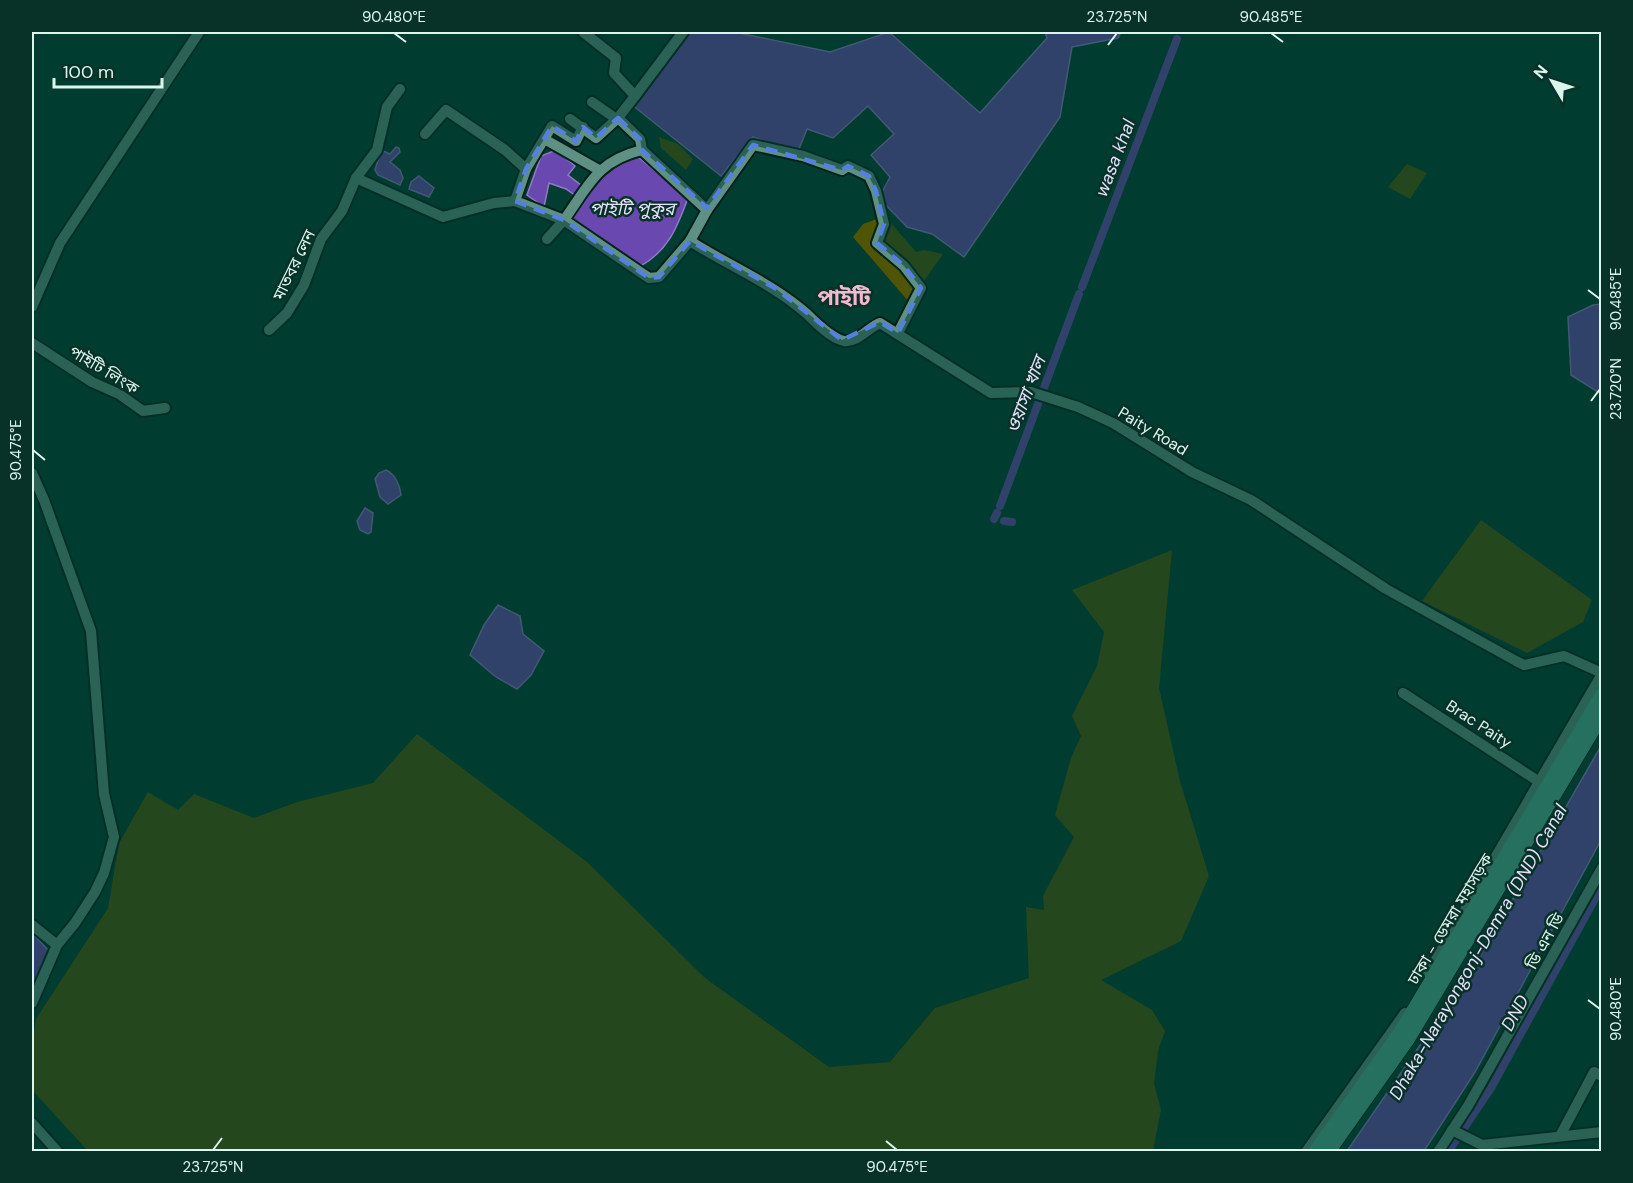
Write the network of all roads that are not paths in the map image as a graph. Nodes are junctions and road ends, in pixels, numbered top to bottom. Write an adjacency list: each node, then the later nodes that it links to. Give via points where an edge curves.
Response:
1 (199, 32): 21 (street, via 60,243)
2 (583, 32): 5 (street, via 616,58 614,73)
3 (683, 32): 5 (street)
4 (400, 89): 15 (street, মাতবর লেন, via 387,107 377,150)
5 (635, 96): 7 (street)
6 (592, 102): 7 (street)
7 (616, 118): 9 (street, via 596,138); 12 (street, via 640,139)
8 (570, 119): 9 (street)
9 (583, 128): 11 (street, via 576,141 552,126)
10 (425, 134): 13 (street, via 446,110)
11 (546, 140): 13 (street); 14 (street)
12 (642, 150): 14 (street, via 624,155); 17 (street)
13 (526, 169): 16 (street)
14 (599, 170): 18 (street)
15 (357, 178): 16 (street, via 443,217); 22 (street, মাতবর লেন, via 342,211 321,239 304,285 287,313)
16 (515, 201): 18 (street)
17 (707, 210): 20 (street); 23 (street, via 753,144 842,170 848,166 869,176 884,224 877,243 904,266 921,288)
18 (564, 220): 19 (street); 20 (street, via 649,278 659,277)
19 (548, 240)
20 (690, 241): 23 (street, Paity Road, via 775,288 842,340 851,340 880,323)
21 (32, 307)
22 (269, 330)
23 (898, 333): 27 (street, Paity Road, via 991,393 1031,392 1113,423 1192,472 1251,500 1386,589 1524,665 1564,656)
24 (32, 343): 25 (street, পাইটি লিংক, via 143,411)
25 (165, 408)
26 (32, 473): 34 (street, via 91,631 104,794 114,837 95,892)
27 (1602, 674): 31 (street)
28 (1403, 693): 31 (street, Brac Paity)
29 (1602, 695): 43 (main road, ঢাকা - ডেমরা মহাসড়ক, via 1400,1033)
30 (1602, 715): 44 (main road, ঢাকা - ডেমরা মহাসড়ক, via 1408,1039)
31 (1538, 781): 42 (street, via 1411,1004)
32 (1602, 868): 38 (street, ডি এন ডি)
33 (32, 925): 34 (street)
34 (57, 945): 35 (street)
35 (32, 1003)
36 (1602, 1076): 40 (street, via 1594,1072)
37 (32, 1123): 41 (street)
38 (1452, 1130): 40 (street, via 1482,1145); 45 (street, ডি এন ডি)
39 (1602, 1132): 40 (street)
40 (1560, 1136)
41 (58, 1152)
42 (1306, 1152)
43 (1315, 1152)
44 (1328, 1152)
45 (1438, 1152)

